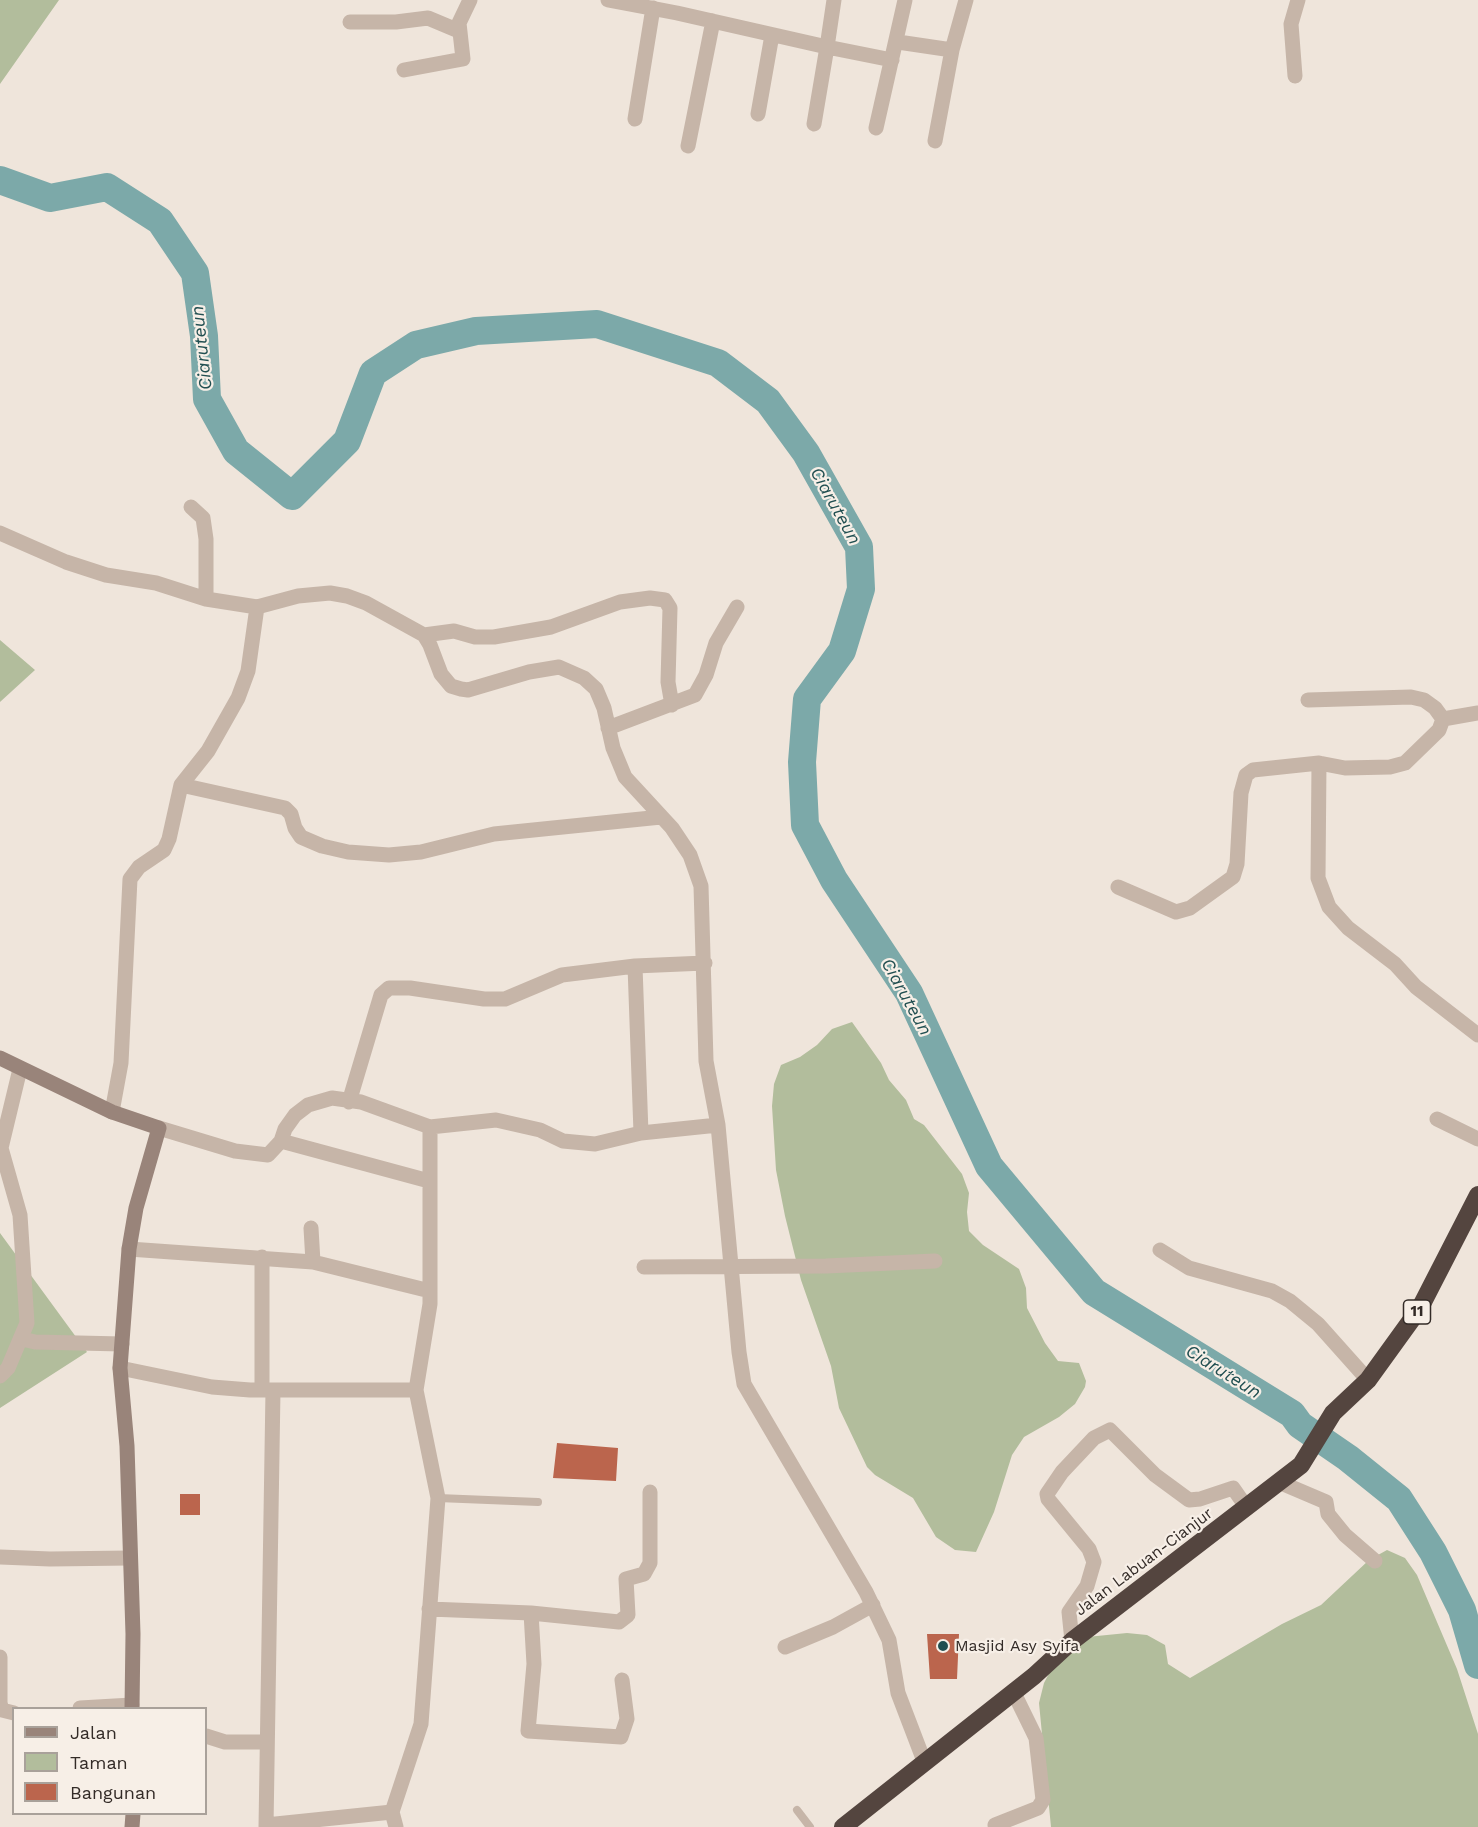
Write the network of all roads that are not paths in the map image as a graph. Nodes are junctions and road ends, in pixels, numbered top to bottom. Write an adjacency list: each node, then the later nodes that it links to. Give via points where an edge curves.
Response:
1 (470, 0): 11 (street)
2 (608, 0): 8 (street)
3 (834, 0): 14 (street)
4 (905, 0): 13 (street)
5 (966, 0): 15 (street)
6 (1298, 0): 18 (street, via 1291,24)
7 (678, 6): 8 (street); 9 (street)
8 (653, 8): 20 (street)
9 (713, 21): 12 (street); 24 (street)
10 (350, 22): 11 (street, via 428,18)
11 (459, 31): 17 (street, via 463,59)
12 (772, 35): 14 (street); 19 (street)
13 (898, 42): 15 (street); 16 (street)
14 (827, 47): 16 (street); 21 (street)
15 (952, 51): 23 (street)
16 (892, 60): 22 (street)
17 (404, 70)
18 (1295, 76)
19 (758, 114)
20 (635, 119)
21 (814, 124)
22 (876, 128)
23 (935, 141)
24 (688, 146)
25 (191, 507): 27 (street, via 203,518)
26 (0, 533): 27 (street, via 96,572 156,583)
27 (206, 599): 28 (street)
28 (257, 608): 30 (street, via 298,596 330,593 366,603); 37 (street, via 248,670 238,698 208,751)
29 (737, 608): 32 (street, via 716,643 695,695)
30 (424, 635): 32 (street, via 454,631 494,638 551,627 620,602 666,600 670,608 668,682); 35 (street, via 441,674 451,686 461,689 548,668 573,671 596,689)
31 (1308, 700): 34 (street, via 1412,698 1430,704)
32 (672, 705): 35 (street)
33 (1478, 713): 34 (street)
34 (1443, 720): 36 (street, via 1439,730 1405,763 1344,768)
35 (608, 728): 38 (street, via 625,777)
36 (1318, 763): 39 (street, via 1253,770 1246,776 1233,877 1190,908 1176,912); 42 (street, via 1318,878 1329,907 1416,987)
37 (181, 785): 38 (street, via 285,808 301,837 322,846 389,855 421,852 494,834); 46 (street, via 170,839 164,850 138,867 130,879 121,1063)
38 (661, 817): 40 (street, via 690,855 701,886)
39 (1118, 886)
40 (705, 963): 41 (street); 48 (street, via 706,1060)
41 (635, 966): 45 (street, via 562,975 505,999 389,988 381,995); 51 (street)
42 (1478, 1035)
43 (0, 1058): 44 (street)
44 (20, 1069): 46 (street); 65 (street, via 1,1148 20,1215 27,1323)
45 (350, 1102): 49 (street); 53 (street, via 332,1098 308,1105 295,1115)
46 (112, 1112): 50 (street)
47 (1437, 1119): 52 (street)
48 (718, 1125): 51 (street); 63 (street)
49 (430, 1127): 51 (street, via 496,1120 540,1130 563,1141 595,1144); 54 (street)
50 (159, 1128): 53 (street, via 261,1155 275,1151); 57 (street, via 136,1208)
51 (641, 1133)
52 (1478, 1139)
53 (281, 1142): 54 (street)
54 (429, 1181): 64 (street)
55 (1478, 1195): 69 (highway, 11, via 1420,1308)
56 (311, 1228): 60 (street)
57 (129, 1249): 59 (street); 66 (street)
58 (1160, 1250): 69 (street, via 1198,1272 1272,1291 1290,1301 1318,1324)
59 (262, 1257): 60 (street); 70 (street)
60 (313, 1262): 64 (street)
61 (935, 1262): 63 (street)
62 (644, 1267): 63 (street)
63 (731, 1268): 80 (street, via 744,1384)
64 (430, 1291): 71 (street)
65 (22, 1339): 66 (street); 68 (street)
66 (122, 1344): 67 (street)
67 (120, 1368): 70 (street, via 212,1387); 78 (street, via 128,1446)
68 (0, 1376)
69 (1368, 1380): 72 (highway, Jalan Labuan-Cianjur / 11, via 1333,1413 1301,1465)
70 (267, 1390): 71 (street); 92 (street)
71 (416, 1390): 74 (street)
72 (1279, 1482): 76 (highway, Jalan Labuan-Cianjur / 11); 79 (street, via 1326,1502 1328,1514)
73 (650, 1492): 82 (street, via 650,1563 644,1574 626,1579 628,1615 619,1622)
74 (438, 1498): 75 (lane); 81 (street)
75 (538, 1502)
76 (1247, 1508): 83 (highway, Jalan Labuan-Cianjur / 11); 83 (street, via 1233,1488 1189,1500 1155,1475 1110,1430 1094,1438 1047,1494 1089,1549 1094,1562 1086,1586 1068,1612)
77 (0, 1557): 78 (street)
78 (130, 1558): 89 (street)
79 (1375, 1561)
80 (873, 1605): 84 (street); 93 (street, via 889,1640 898,1693)
81 (429, 1609): 82 (street); 95 (street, via 421,1724)
82 (531, 1612): 87 (street, via 534,1664 528,1731 621,1737 627,1719)
83 (1072, 1641): 88 (highway, Jalan Labuan-Cianjur / 11)
84 (785, 1647)
85 (0, 1657): 86 (street)
86 (0, 1670): 90 (street, via 0,1703 2,1710)
87 (622, 1680)
88 (1013, 1691): 93 (highway, Jalan Labuan-Cianjur / 11); 96 (street, via 1036,1738 1042,1800 1038,1808)
89 (132, 1707)
90 (12, 1712)
91 (207, 1736): 92 (street, via 225,1742)
92 (265, 1743): 97 (street)
93 (924, 1761): 100 (highway, Jalan Labuan-Cianjur / 11)
94 (797, 1810): 99 (lane)
95 (392, 1812): 97 (street); 98 (street)
96 (995, 1825)
97 (266, 1826)
98 (396, 1827)
99 (810, 1827)
100 (843, 1827)

